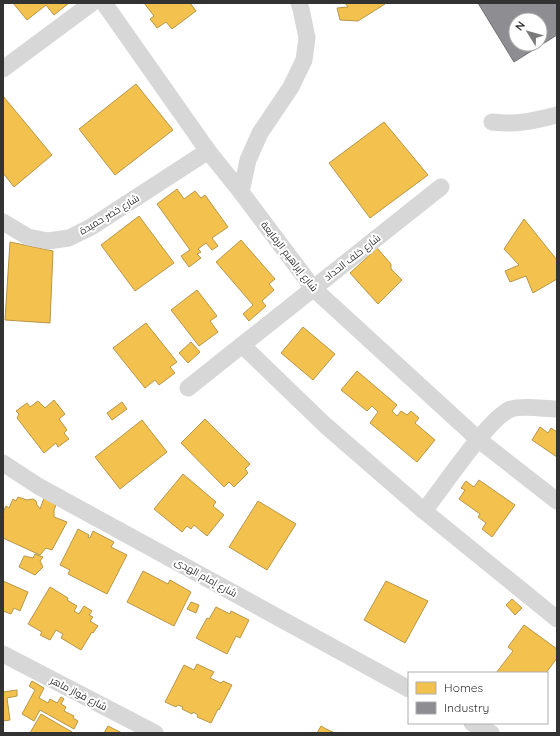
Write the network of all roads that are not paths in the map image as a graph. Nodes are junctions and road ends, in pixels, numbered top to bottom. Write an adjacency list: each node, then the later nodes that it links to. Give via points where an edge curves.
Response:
1 (92, 3): 4 (street)
2 (104, 3): 7 (street, شارع إبراهيم الرفايعة)
3 (298, 3): 9 (street, via 307,38 304,60 291,86 260,133 248,160)
4 (3, 69)
5 (557, 115): 6 (street, via 530,122)
6 (492, 122)
7 (208, 151): 9 (street, شارع إبراهيم الرفايعة); 10 (street, شارع خضر حميدة, via 91,227 69,238 48,241 28,237)
8 (440, 187): 11 (street, شارع خلف الحداد)
9 (241, 192): 11 (street, شارع إبراهيم الرفايعة)
10 (3, 222)
11 (313, 288): 12 (street, شارع خلف الحداد); 15 (street, شارع إبراهيم الرفايعة)
12 (242, 345): 13 (street, شارع خلف الحداد); 18 (street, via 325,425)
13 (188, 388)
14 (557, 409): 15 (street, via 511,409)
15 (478, 440): 17 (street, شارع إبراهيم الرفايعة); 18 (street)
16 (3, 463): 21 (street, شارع إمام الهدى, via 38,486)
17 (557, 501)
18 (424, 511): 19 (street)
19 (557, 619)
20 (3, 654): 23 (street, شارع فواز ماهر)
21 (408, 688)
22 (474, 724): 24 (street)
23 (155, 733)
24 (491, 733)

